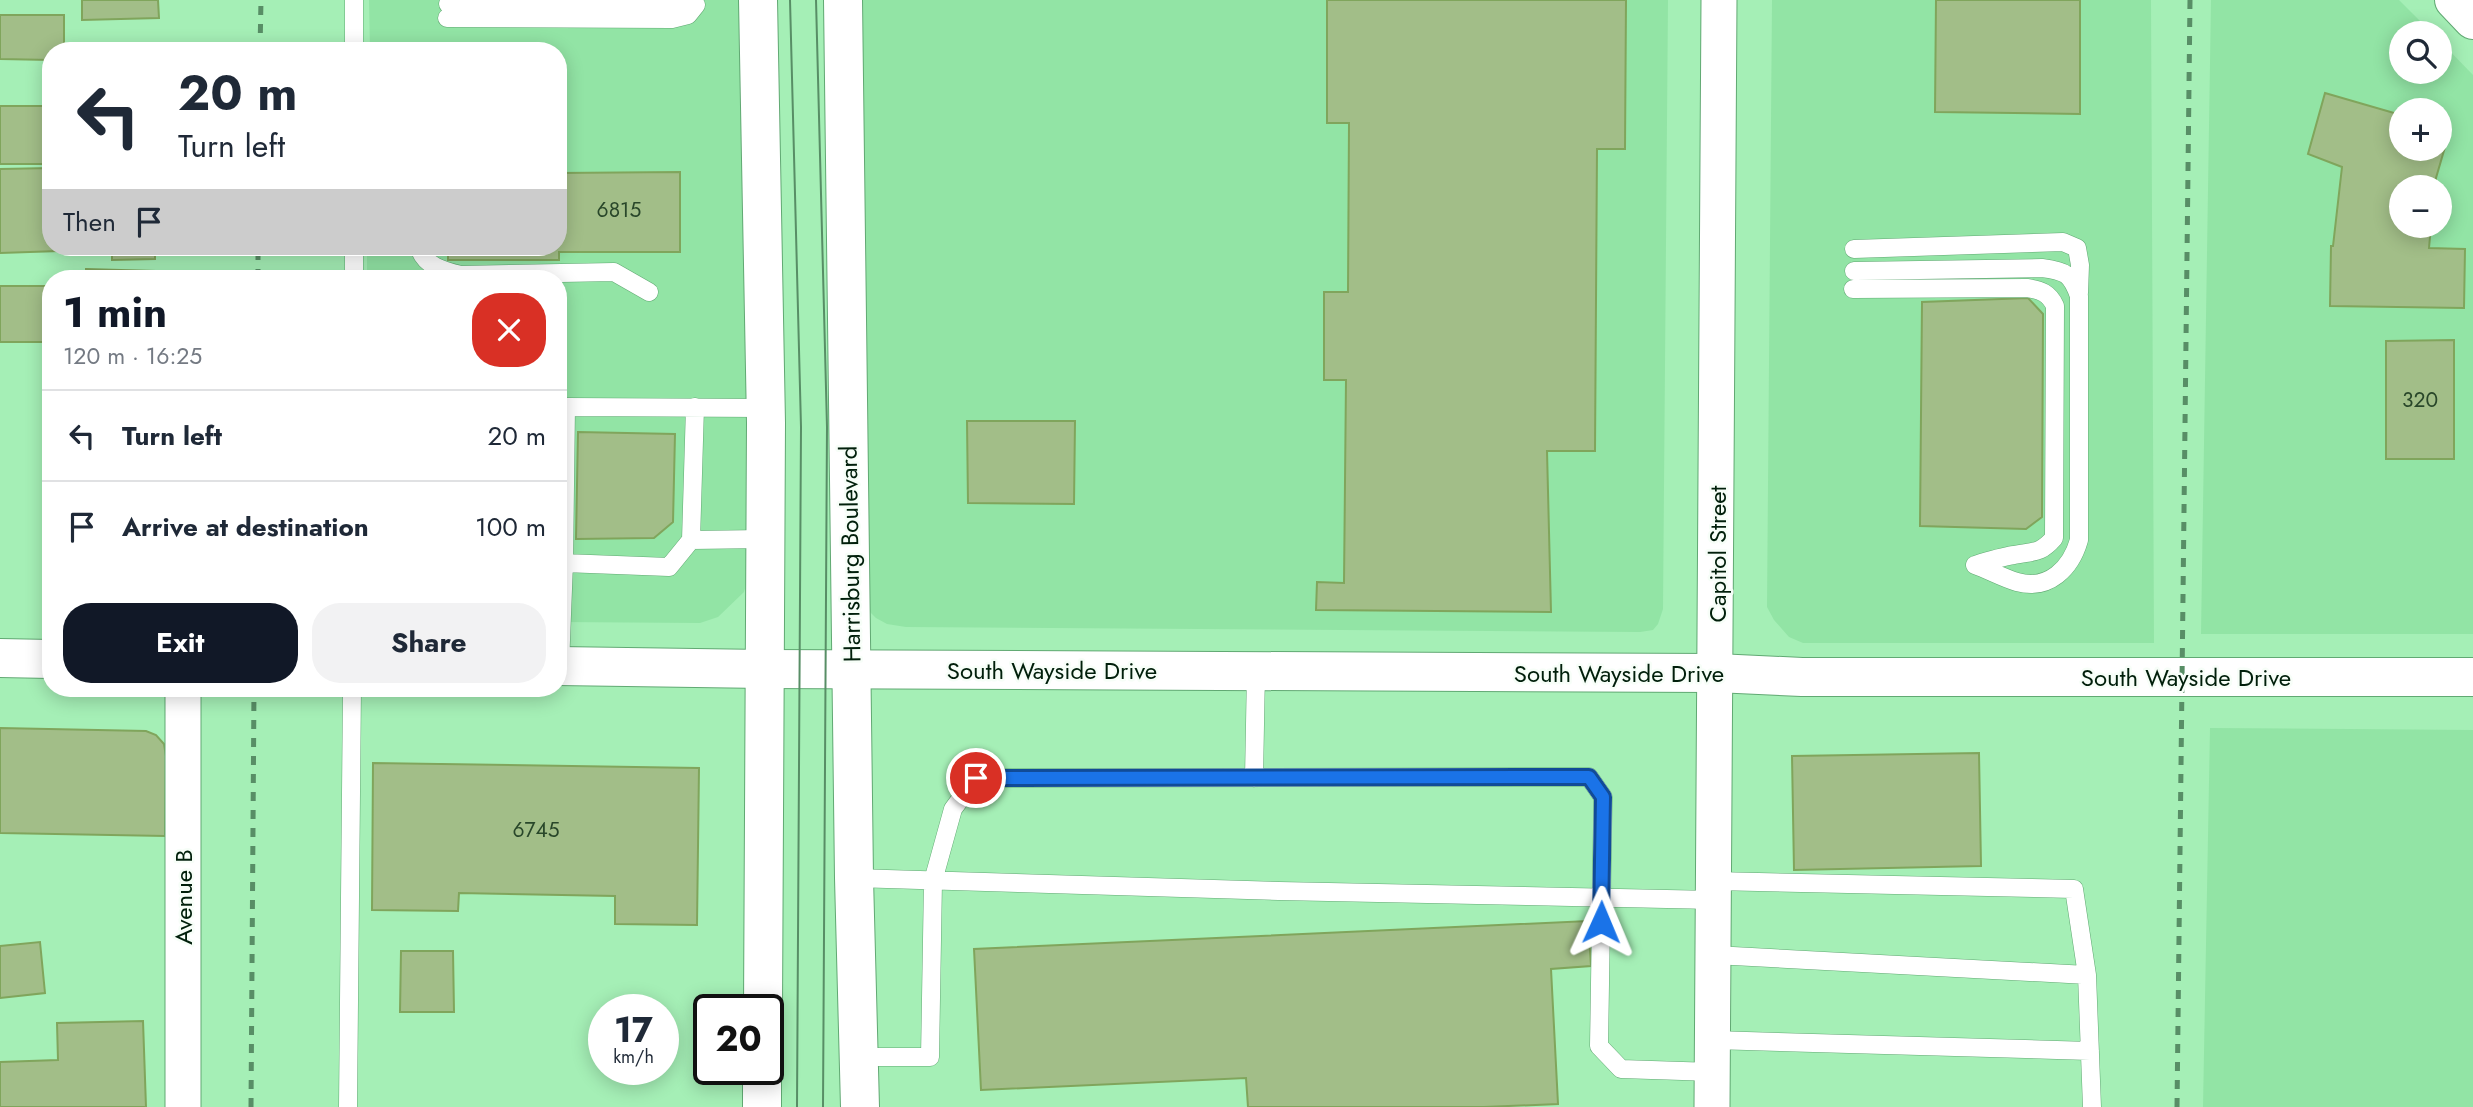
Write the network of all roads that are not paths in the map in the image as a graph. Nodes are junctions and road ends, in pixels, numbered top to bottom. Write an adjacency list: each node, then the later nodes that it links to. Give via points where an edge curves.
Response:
1 (354, 0): 9 (lane)
2 (758, 0): 18 (main road)
3 (843, 0): 26 (main road, Harrisburg Boulevard)
4 (1719, 0): 28 (street, Capitol Street)
5 (2454, 0): 8 (main road)
6 (696, 5): 7 (lane)
7 (448, 11)
8 (2473, 20)
9 (354, 42)
10 (1854, 249): 15 (lane, via 2063,242 2077,248)
11 (423, 256): 12 (lane)
12 (439, 270)
13 (567, 273): 14 (lane, via 614,272)
14 (649, 292)
15 (2079, 296): 15 (lane, via 2073,279 2060,270 2042,268 1854,280 2027,288 2050,295 2055,306 2054,538 2032,554 1975,565 2019,583 2038,583 2064,570 2074,559 2079,540)
16 (567, 407): 17 (lane)
17 (695, 407): 18 (lane); 20 (lane)
18 (766, 408): 19 (main road)
19 (765, 539): 20 (lane); 25 (main road)
20 (691, 540): 21 (lane, via 669,567)
21 (567, 564)
22 (0, 658): 23 (main road)
23 (42, 659)
24 (567, 666): 25 (main road, South Wayside Drive)
25 (765, 669): 26 (main road, South Wayside Drive); 39 (main road)
26 (851, 670): 27 (main road, South Wayside Drive); 33 (main road, Harrisburg Boulevard)
27 (1255, 671): 28 (main road, South Wayside Drive); 32 (lane)
28 (1716, 673): 29 (main road, South Wayside Drive, via 1802,677); 35 (street, Capitol Street)
29 (2473, 677)
30 (183, 697): 44 (street, Avenue B)
31 (352, 697): 45 (lane)
32 (1254, 778): 34 (lane, via 976,778 953,809); 36 (lane, via 1589,777 1603,797)
33 (854, 878): 34 (lane); 42 (main road, Harrisburg Boulevard)
34 (933, 881): 36 (lane); 42 (lane, via 930,1058)
35 (1714, 890): 36 (lane); 37 (street, Capitol Street); 38 (lane, via 2074,888)
36 (1602, 897): 41 (lane, via 1599,1046 1621,1069)
37 (1714, 955): 38 (lane); 41 (street, Capitol Street)
38 (2087, 975): 40 (lane)
39 (763, 994)
40 (2090, 1051): 41 (lane); 49 (lane)
41 (1713, 1056): 48 (street, Capitol Street)
42 (858, 1057): 47 (main road, Harrisburg Boulevard)
43 (762, 1085): 46 (main road)
44 (183, 1107)
45 (348, 1107)
46 (762, 1107)
47 (860, 1107)
48 (1712, 1107)
49 (2092, 1107)

